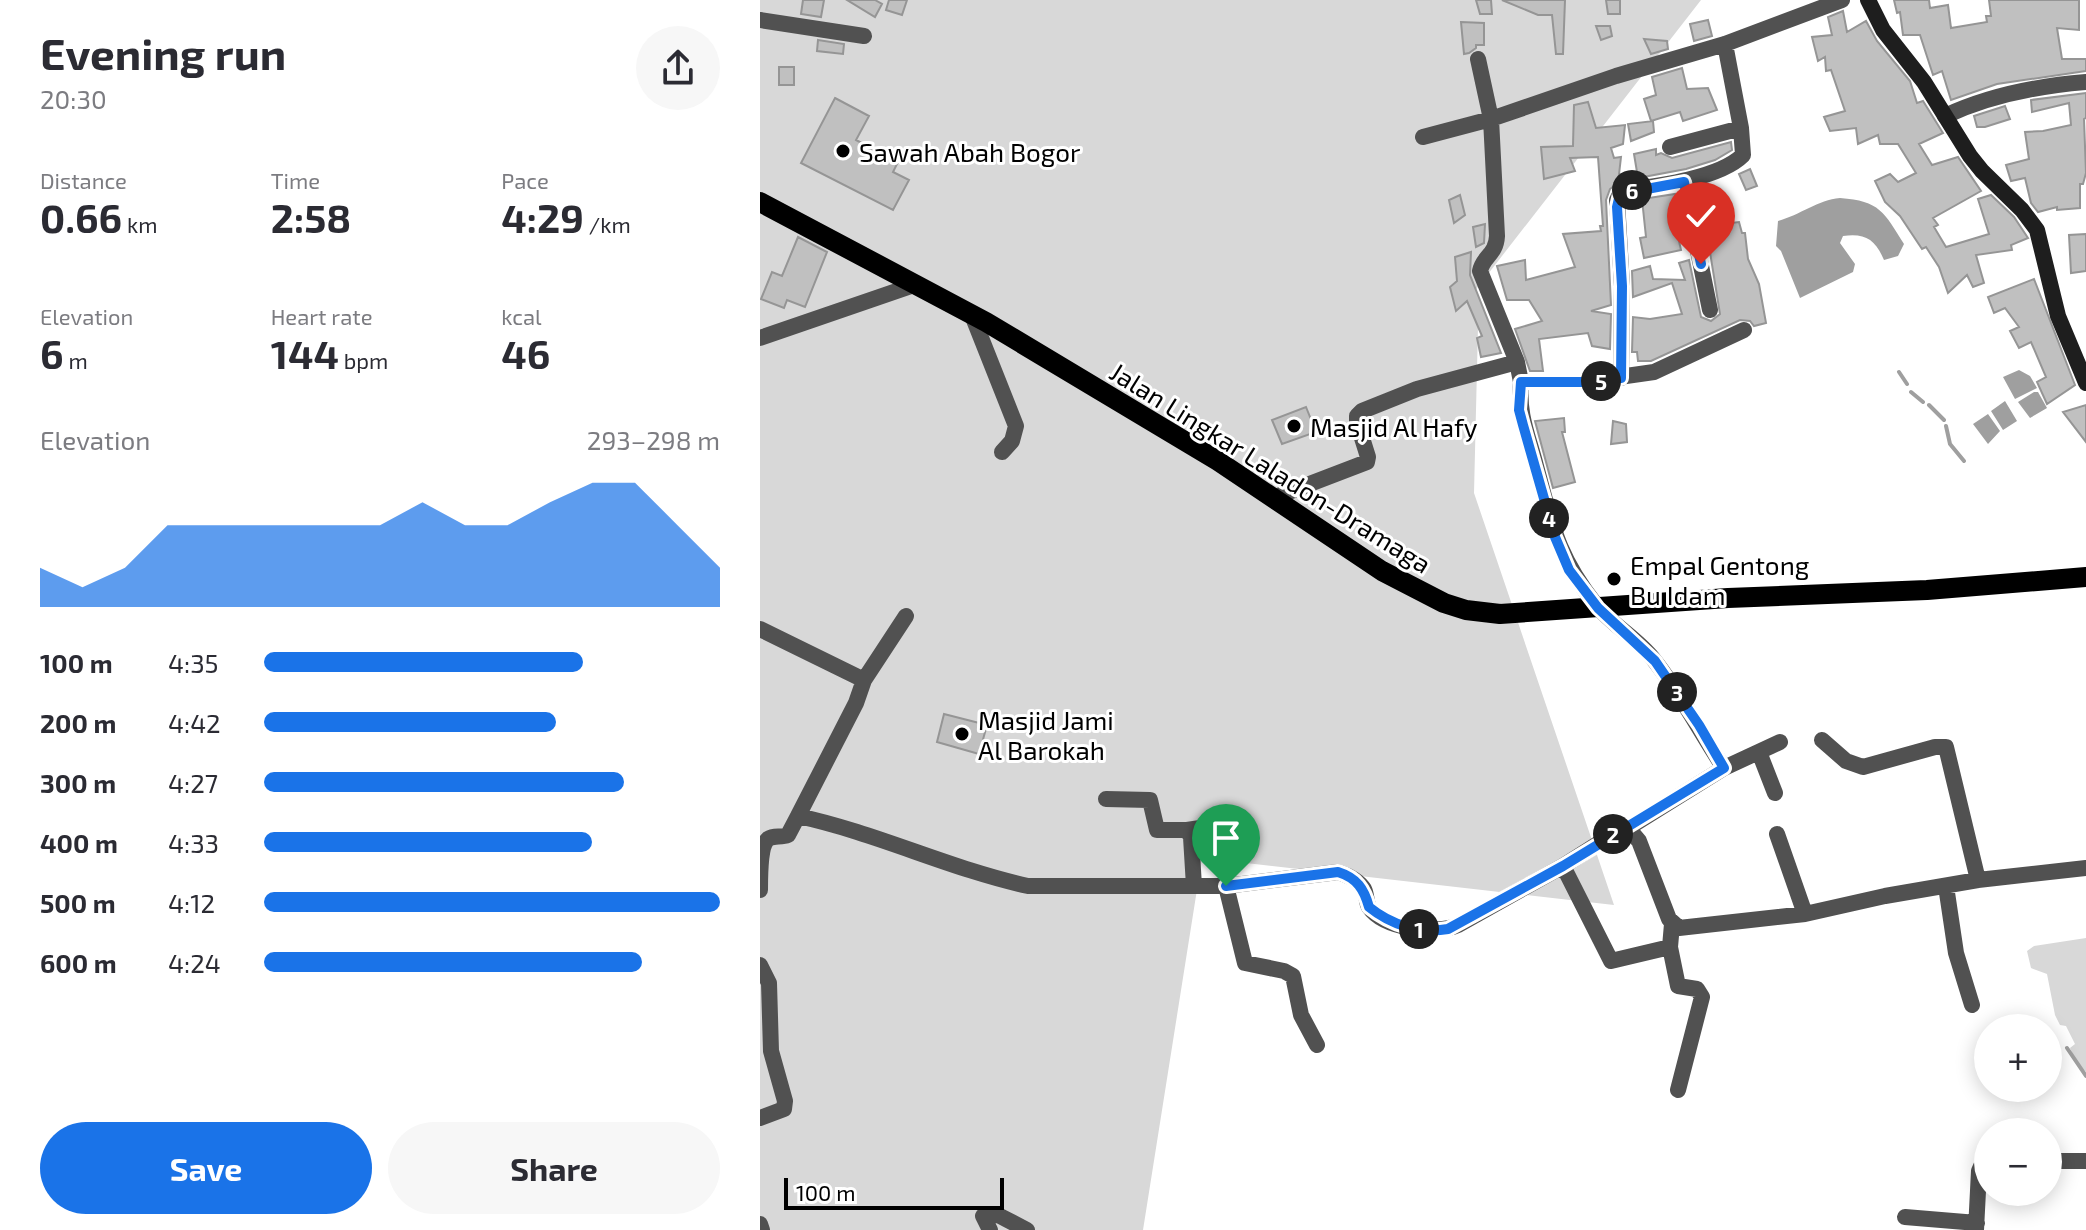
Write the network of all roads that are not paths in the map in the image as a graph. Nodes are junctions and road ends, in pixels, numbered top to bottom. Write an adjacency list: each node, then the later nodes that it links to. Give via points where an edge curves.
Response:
1 (1842, 0): 5 (street)
2 (1868, 0): 8 (street, via 1883,30)
3 (760, 20): 4 (street)
4 (864, 36)
5 (1725, 44): 9 (street); 10 (street)
6 (1478, 59): 9 (street)
7 (2086, 82): 8 (street, via 2013,92)
8 (1945, 116): 23 (street, via 1982,171 2037,230 2058,316)
9 (1491, 119): 11 (street); 20 (street, via 1497,241 1480,271)
10 (1741, 128): 12 (street); 13 (street, via 1744,150 1739,160)
11 (1423, 137)
12 (1670, 147)
13 (1684, 182): 16 (street); 21 (street, via 1618,196)
14 (760, 202): 15 (main road, Jalan Lingkar Laladon-Dramaga)
15 (917, 284): 17 (main road, Jalan Lingkar Laladon-Dramaga); 19 (street)
16 (1710, 310)
17 (972, 315): 24 (street, via 1016,426); 25 (main road, Jalan Lingkar Laladon-Dramaga)
18 (1744, 330): 21 (street, via 1661,370)
19 (760, 338)
20 (1517, 362): 22 (street); 25 (street, via 1417,389 1362,411 1357,422 1367,462)
21 (1621, 378): 22 (street)
22 (1521, 382): 27 (street, via 1521,417 1555,537 1569,570)
23 (2086, 383)
24 (1002, 452)
25 (1273, 498): 27 (main road, Jalan Lingkar Laladon-Dramaga, via 1382,571 1444,603 1500,614)
26 (2086, 577): 27 (main road, Jalan Lingkar Laladon-Dramaga)
27 (1598, 608): 34 (street, via 1655,661)
28 (906, 616): 30 (street)
29 (760, 629): 30 (street)
30 (864, 680): 37 (street)
31 (1822, 740): 44 (street, via 1846,761 1863,767 1946,747)
32 (1780, 742): 33 (street)
33 (1759, 752): 34 (street); 35 (street)
34 (1724, 768): 39 (street)
35 (1775, 793)
36 (1106, 799): 40 (street, via 1150,800 1157,830)
37 (798, 816): 45 (street, via 1028,886); 48 (street, via 788,835 764,843)
38 (1220, 825): 40 (street)
39 (1628, 828): 42 (street); 50 (street, via 1639,841)
40 (1187, 830): 45 (street)
41 (1777, 834): 49 (street)
42 (1563, 866): 46 (street, via 1438,931 1378,915 1369,907 1364,889 1338,872); 51 (street, via 1611,961)
43 (2086, 868): 44 (street)
44 (1978, 880): 47 (street)
45 (1194, 886): 46 (street)
46 (1226, 886): 54 (street, via 1245,963 1293,976 1301,1015)
47 (1946, 886): 49 (street); 53 (street, via 1956,953)
48 (760, 890)
49 (1805, 914): 50 (street, via 1679,928)
50 (1672, 924): 51 (street)
51 (1670, 947): 55 (street, via 1678,986 1697,989 1702,997)
52 (760, 965): 56 (street, via 769,983 771,1051 785,1101 780,1112)
53 (1972, 1005)
54 (1317, 1045)
55 (1678, 1090)
56 (760, 1118)
57 (2062, 1161): 58 (street)
58 (2086, 1161)
59 (1977, 1206): 61 (street)
60 (1905, 1217): 61 (street)
61 (1976, 1226)
62 (990, 1230): 63 (street, via 983,1216 998,1215)
63 (1027, 1230)

